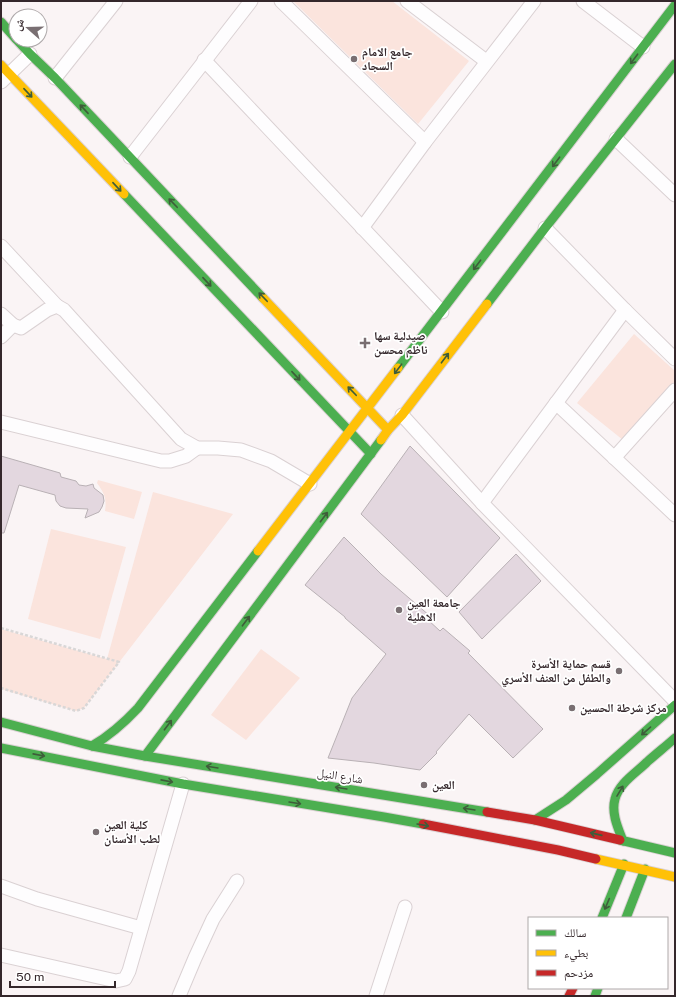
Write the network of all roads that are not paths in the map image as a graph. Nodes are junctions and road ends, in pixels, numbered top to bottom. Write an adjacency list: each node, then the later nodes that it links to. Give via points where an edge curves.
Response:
1 (116, 1): 17 (street)
2 (251, 1): 13 (street)
3 (281, 1): 19 (street)
4 (407, 1): 14 (street)
5 (534, 1): 14 (street)
6 (583, 1): 10 (street)
7 (675, 5): 10 (main road)
8 (1, 22): 9 (main road)
9 (8, 29)
10 (643, 47): 27 (main road, one-way to 27)
11 (25, 48): 12 (main road)
12 (30, 54): 16 (street); 17 (main road)
13 (204, 60): 20 (street); 22 (street)
14 (486, 61): 19 (street)
15 (675, 64): 18 (main road)
16 (4, 74): 38 (main road, one-way to 38)
17 (55, 78): 20 (main road, one-way to 17)
18 (616, 139): 21 (street); 23 (main road)
19 (425, 142): 22 (street)
20 (130, 158): 34 (main road, one-way to 20)
21 (675, 195)
22 (362, 228): 27 (street)
23 (545, 228): 26 (street); 35 (main road, one-way to 23)
24 (1, 246): 25 (street)
25 (57, 306): 29 (street, via 21,328); 39 (street, via 64,310 181,439)
26 (625, 310): 31 (street); 33 (street)
27 (442, 312): 34 (main road, one-way to 34)
28 (1, 314): 29 (street)
29 (13, 325): 30 (street)
30 (1, 337)
31 (675, 359)
32 (675, 390): 41 (street)
33 (556, 403): 41 (street); 43 (street)
34 (368, 408): 37 (main road); 38 (main road)
35 (402, 415): 37 (main road); 43 (street)
36 (1, 422): 39 (street, via 161,461 170,462 186,456)
37 (388, 430): 40 (main road)
38 (349, 432): 40 (main road); 42 (main road)
39 (197, 448): 42 (street, via 241,450 272,461)
40 (371, 454): 51 (main road, one-way to 40)
41 (614, 458): 44 (street)
42 (310, 484): 49 (main road, via 137,711 120,728)
43 (482, 503): 45 (street)
44 (675, 515)
45 (675, 701)
46 (675, 705): 53 (main road, one-way to 53, via 566,800)
47 (1, 722): 49 (main road, شارع النيل)
48 (675, 738): 54 (main road, one-way to 48, via 616,821 615,798 628,780)
49 (92, 746): 51 (main road, شارع النيل)
50 (1, 748): 52 (main road, one-way to 52)
51 (145, 756): 53 (main road, شارع النيل, one-way to 51)
52 (183, 784): 56 (main road, one-way to 56, via 384,818); 66 (street)
53 (536, 820): 54 (main road, شارع النيل, one-way to 53)
54 (623, 841): 55 (main road, شارع النيل)
55 (675, 853)
56 (624, 864): 57 (main road); 61 (main road)
57 (645, 870): 58 (main road); 62 (main road)
58 (675, 877)
59 (237, 881): 68 (street, via 213,919)
60 (1, 886): 66 (street, via 37,899)
61 (614, 888): 62 (main road, via 627,886 631,888); 64 (main road, one-way to 64)
62 (634, 896): 65 (main road)
63 (405, 906): 69 (street)
64 (602, 917)
65 (626, 917)
66 (141, 928): 67 (street, via 129,971 125,979 116,981)
67 (1, 954)
68 (179, 996)
69 (376, 996)

